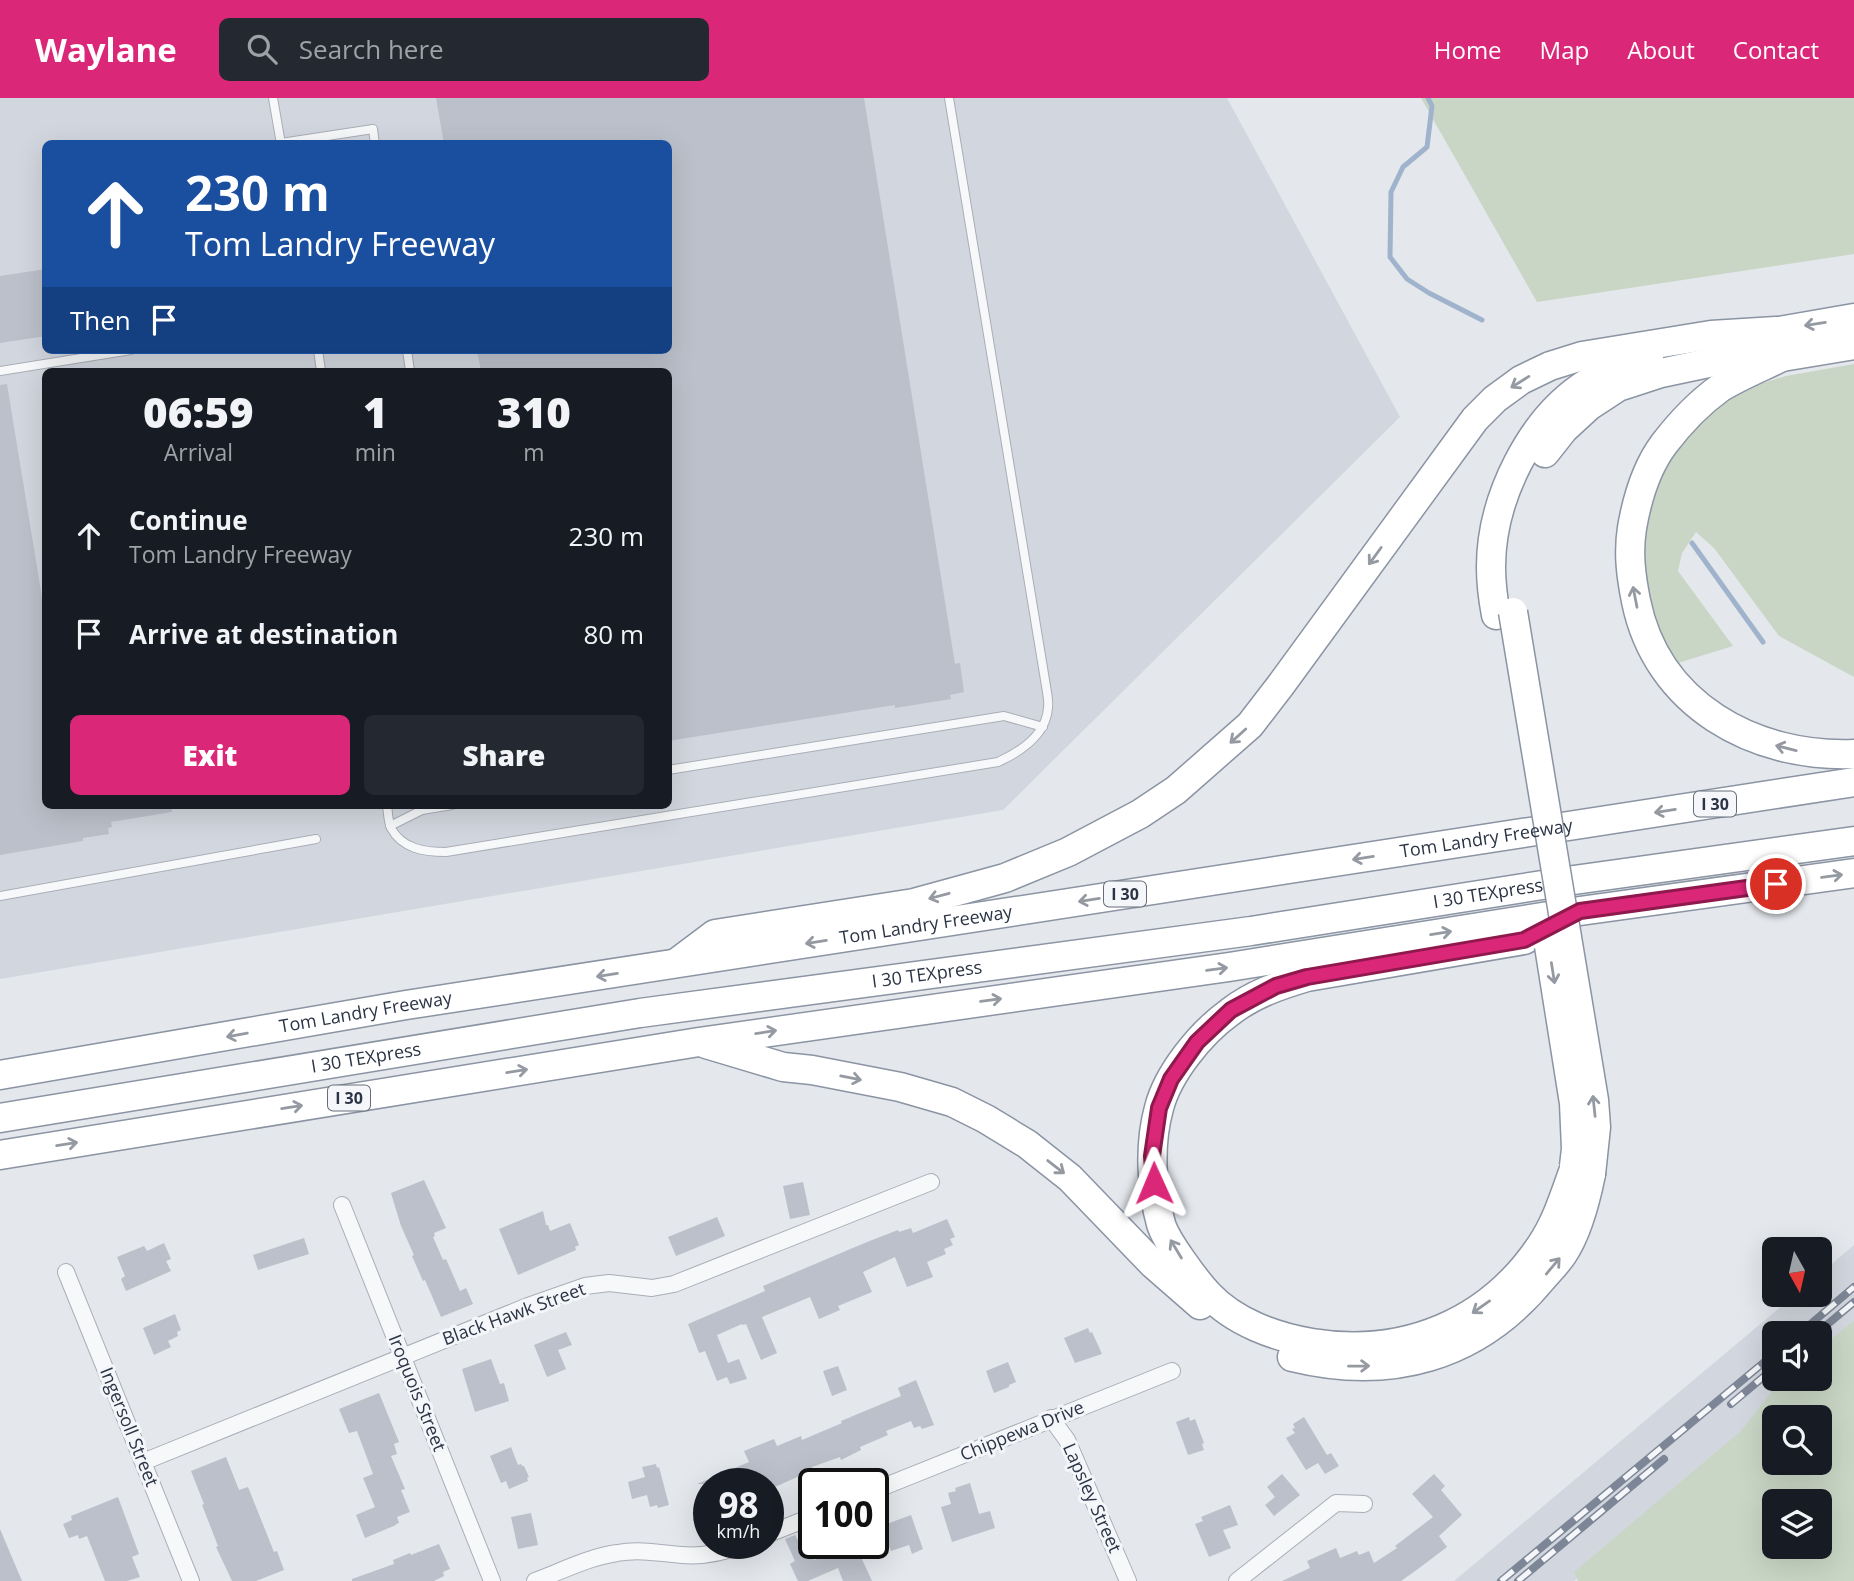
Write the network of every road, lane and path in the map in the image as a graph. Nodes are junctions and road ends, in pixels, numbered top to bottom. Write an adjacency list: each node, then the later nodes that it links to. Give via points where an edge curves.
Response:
1 (273, 98): 3 (lane)
2 (949, 98): 11 (lane, via 1046,686 1048,707)
3 (280, 140)
4 (301, 140): 5 (lane, via 373,129)
5 (375, 140)
6 (1854, 318): 7 (highway, one-way to 7)
7 (1779, 344): 8 (highway); 12 (highway, one-way to 7, via 1795,751 1761,742 1704,711 1664,670 1648,642 1631,580 1629,547 1635,511 1662,446 1688,415); 23 (highway, one-way to 23, via 1711,335 1582,356 1521,380 1495,399 1475,419 1250,726 1176,790 1140,814 1005,878 914,903 715,934); 28 (highway, bridge, via 1665,353 1631,362 1588,382 1561,404 1524,451 1500,508 1491,582 1505,614)
8 (1854, 345)
9 (106, 354): 10 (lane)
10 (0, 371)
11 (1043, 727): 13 (lane, via 1004,716); 17 (lane, via 1016,754 998,762 446,852 415,849)
12 (1854, 754)
13 (672, 769)
14 (1854, 782): 23 (highway, Tom Landry Freeway / I 30, one-way to 23)
15 (388, 809): 17 (lane)
16 (428, 809): 17 (lane)
17 (390, 826)
18 (316, 839): 21 (lane)
19 (1854, 841): 26 (highway, I 30 TEXpress, via 1251,932 640,1013)
20 (1854, 873): 22 (highway, I 30, one-way to 20)
21 (0, 896)
22 (1580, 911): 24 (highway, I 30, one-way to 22, via 1229,967); 28 (highway, one-way to 22, via 1542,1243 1488,1304 1459,1322 1415,1339 1364,1347 1289,1339 1231,1313 1209,1295 1162,1226 1152,1156 1159,1108 1171,1079 1197,1042 1231,1010 1276,986 1307,977 1524,940)
23 (675, 964): 25 (highway, Tom Landry Freeway / I 30, one-way to 25)
24 (699, 1042): 27 (highway, I 30, one-way to 24); 28 (highway, one-way to 28, via 783,1067 900,1087 952,1102 1027,1144 1070,1178 1153,1264 1234,1331 1282,1354 1331,1365 1363,1367 1421,1360 1479,1336 1506,1316 1563,1254 1584,1206)
25 (0, 1075)
26 (0, 1118)
27 (0, 1155)
28 (1582, 1173)
29 (931, 1182): 32 (street, Black Hawk Street, via 674,1284 652,1288 609,1283 585,1286)
30 (342, 1205): 32 (street, Iroquois Street)
31 (66, 1272): 35 (street, Ingersoll Street)
32 (402, 1356): 35 (street, Black Hawk Street); 40 (street, Iroquois Street)
33 (1172, 1371): 34 (street, Chippewa Drive)
34 (1051, 1418): 36 (street, Chippewa Drive); 42 (street, Lapsley Street, via 1067,1440)
35 (143, 1462): 39 (street, Ingersoll Street)
36 (889, 1484)
37 (1364, 1504): 43 (street, via 1336,1503)
38 (693, 1555): 41 (street, via 617,1553)
39 (191, 1581)
40 (492, 1581)
41 (536, 1581)
42 (1128, 1581)
43 (1237, 1581)

